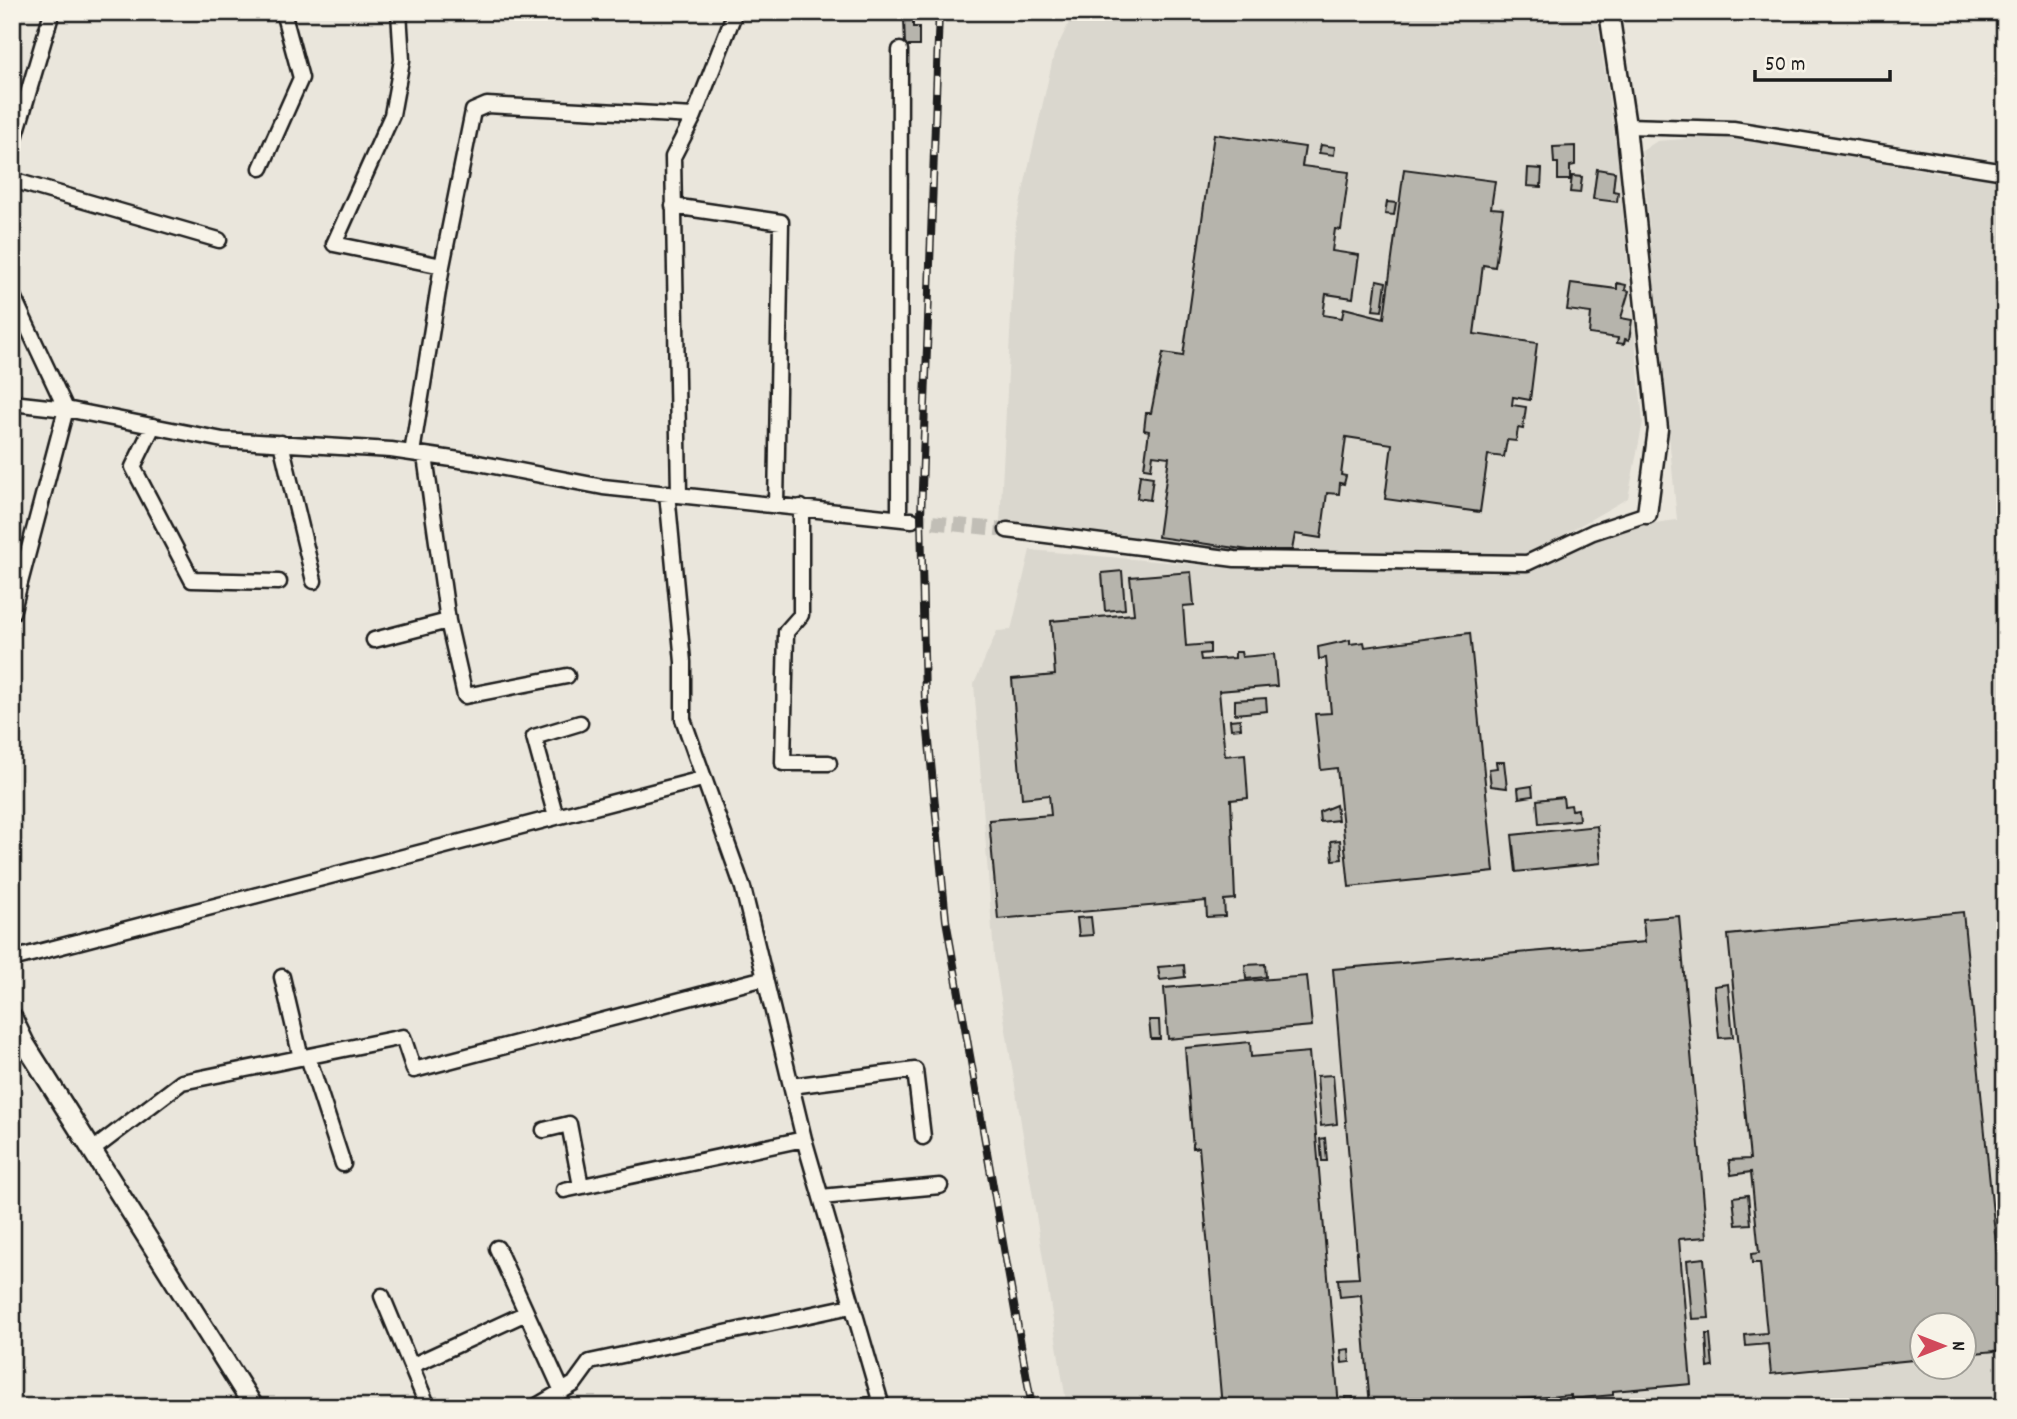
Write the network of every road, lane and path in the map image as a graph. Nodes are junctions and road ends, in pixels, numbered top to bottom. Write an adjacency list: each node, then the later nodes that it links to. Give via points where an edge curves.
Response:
1 (52, 12): 9 (street)
2 (283, 12): 10 (street, via 301,78)
3 (399, 12): 15 (street, via 402,60 393,115 334,244)
4 (735, 12): 7 (street)
5 (1609, 12): 8 (street)
6 (900, 50): 24 (street, via 905,519)
7 (694, 116): 13 (street, via 673,157); 15 (street, via 486,105 473,111)
8 (1626, 126): 11 (street, via 1733,129); 25 (street, via 1658,429)
9 (12, 148)
10 (261, 168)
11 (2005, 172)
12 (12, 180): 14 (street)
13 (673, 206): 22 (street); 23 (street, via 781,222)
14 (219, 240)
15 (442, 266): 21 (street)
16 (12, 294): 18 (street)
17 (12, 403): 18 (street)
18 (66, 409): 19 (street); 29 (street)
19 (153, 426): 20 (street, via 223,440); 28 (street, via 133,467 192,580)
20 (281, 443): 21 (street); 27 (street)
21 (419, 455): 22 (street, via 603,487); 30 (street)
22 (673, 493): 23 (street); 35 (street, via 683,719)
23 (776, 505): 24 (street)
24 (801, 507): 34 (street, via 801,615 786,632 783,763)
25 (1647, 514): 26 (street, via 1593,532 1527,563 1235,559)
26 (1007, 530)
27 (314, 581)
28 (279, 582)
29 (12, 614)
30 (448, 621): 31 (street); 32 (street, via 464,696)
31 (374, 640)
32 (567, 676)
33 (580, 723): 36 (street, via 534,737)
34 (829, 763)
35 (702, 779): 36 (street); 39 (street, via 743,888)
36 (556, 817): 37 (street)
37 (12, 959)
38 (282, 977): 41 (street)
39 (765, 978): 41 (street, via 414,1070 404,1037); 42 (street)
40 (12, 1017): 46 (street)
41 (304, 1057): 46 (street, via 182,1082); 47 (street)
42 (791, 1086): 44 (street, via 915,1070); 45 (street)
43 (544, 1130): 48 (street, via 569,1124)
44 (923, 1137)
45 (804, 1139): 48 (street); 51 (street)
46 (94, 1149): 59 (street)
47 (343, 1164)
48 (581, 1186): 50 (street)
49 (940, 1186): 51 (street)
50 (564, 1190)
51 (821, 1197): 54 (street)
52 (497, 1248): 55 (street)
53 (382, 1296): 56 (street)
54 (851, 1306): 57 (street, via 590,1362 574,1384); 58 (street)
55 (526, 1313): 56 (street); 57 (street)
56 (411, 1366): 60 (street)
57 (562, 1391): 61 (street)
58 (881, 1405): 62 (street)
59 (254, 1407)
60 (428, 1407)
61 (535, 1407)
62 (858, 1407)

